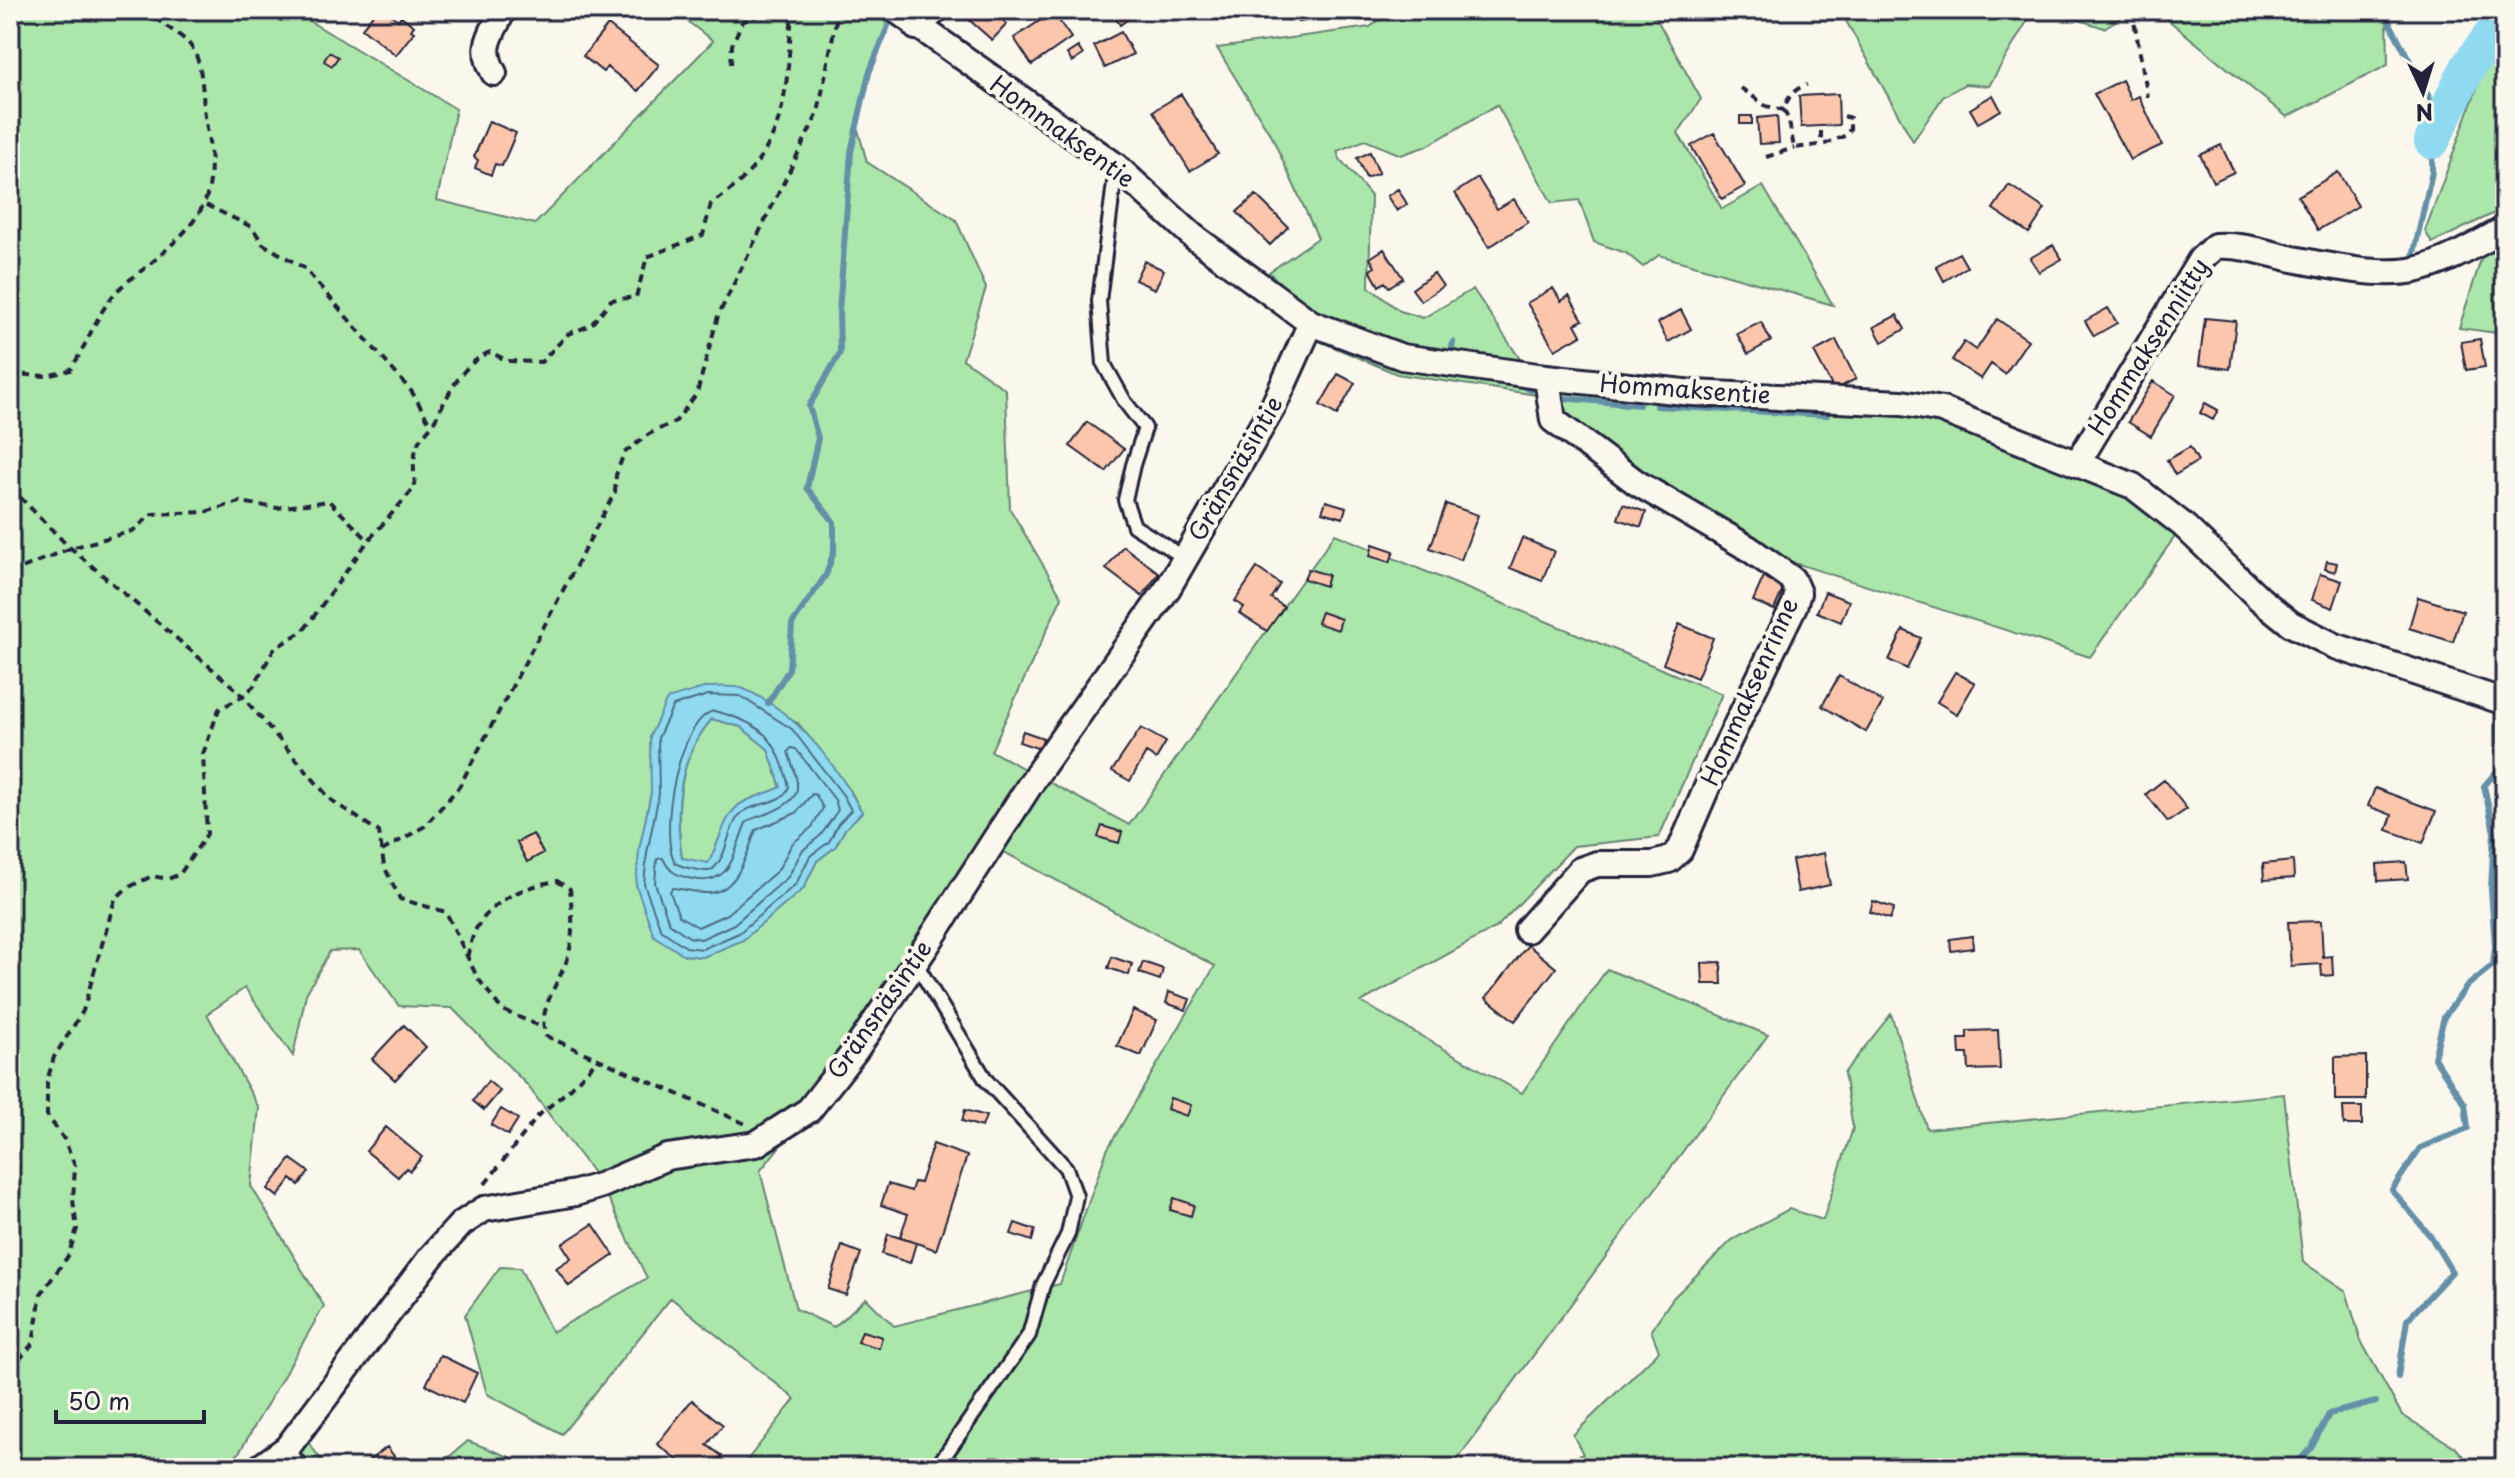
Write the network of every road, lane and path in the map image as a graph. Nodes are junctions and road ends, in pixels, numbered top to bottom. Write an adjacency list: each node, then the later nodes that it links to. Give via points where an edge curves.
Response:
1 (148, 10): 22 (path, via 195,54 211,146)
2 (503, 10): 11 (street, via 486,47)
3 (771, 10): 10 (path, via 742,22)
4 (792, 10): 27 (path, via 787,89 778,125 754,167 711,204 703,235 647,257 636,297 611,300 591,325 568,334 541,362 508,361 490,352 475,358 443,400)
5 (838, 10): 36 (path, via 818,113 718,316 697,393 676,421 624,453 615,492 459,787 425,826)
6 (896, 10): 9 (street, Hommaksentie)
7 (936, 10): 9 (street)
8 (2132, 10): 14 (path)
9 (916, 27): 21 (street, Hommaksentie)
10 (731, 64)
11 (494, 73)
12 (1807, 85): 15 (path, via 1794,91)
13 (1741, 88): 15 (path, via 1766,106)
14 (2148, 97)
15 (1784, 110): 19 (path)
16 (1844, 116): 18 (path, via 1851,124 1847,135)
17 (1821, 131): 18 (path)
18 (1821, 144): 19 (path)
19 (1794, 148): 20 (path)
20 (1766, 157)
21 (1116, 166): 24 (street, Hommaksentie, via 1194,237); 32 (lane, via 1099,301 1104,364 1145,428 1125,500 1134,526)
22 (206, 205): 25 (path, via 175,242 117,292 70,370 47,376); 27 (path, via 252,227 263,244 304,268 412,392)
23 (2505, 229): 28 (street, Hommaksenniitty, via 2436,263 2406,271 2380,272 2215,246 2201,259)
24 (1311, 323): 26 (street, Hommaksentie, via 1402,357); 32 (street, Gränsnäsintie, via 1274,405)
25 (10, 374)
26 (1547, 378): 28 (street, Hommaksentie, via 1902,403 1942,410); 37 (street, Hommaksenrinne, via 1553,420 1637,483 1792,579 1798,593 1680,850 1660,862 1597,864 1580,870)
27 (432, 426): 30 (path, via 419,440 413,463 415,487)
28 (2078, 462): 35 (street, Hommaksentie, via 2133,486 2291,624 2335,646)
29 (10, 487): 31 (path)
30 (368, 541): 31 (path, via 329,501 277,508 240,502 205,512 152,514 133,531); 34 (path, via 304,630 274,649)
31 (71, 548): 33 (path); 34 (path)
32 (1185, 558): 39 (street, Gränsnäsintie)
33 (10, 573)
34 (242, 697): 36 (path, via 331,800 379,832); 44 (path, via 219,709 203,754 207,834 180,874 168,879 152,876 115,899 83,1011 54,1057 47,1081 47,1115 75,1166 77,1229 68,1256 41,1294 33,1343)
35 (2505, 702)
36 (382, 851): 38 (path, via 400,899 446,912)
37 (1527, 930)
38 (467, 957): 40 (path, via 502,1010); 40 (path, via 476,928 496,906 528,885 557,881 570,889 569,952)
39 (915, 962): 42 (street, Gränsnäsintie, via 809,1110); 48 (lane, via 986,1080 1066,1168 1076,1196 1068,1234 1043,1285 1029,1335)
40 (542, 1027): 41 (path, via 546,1036)
41 (598, 1059): 42 (path); 43 (path, via 538,1116)
42 (770, 1135): 45 (street, Gränsnäsintie, via 756,1144 667,1157 576,1193 484,1209 472,1216 431,1257)
43 (485, 1184)
44 (10, 1371)
45 (287, 1448): 46 (street, Gränsnäsintie); 47 (lane)
46 (259, 1468)
47 (302, 1468)
48 (936, 1468)

